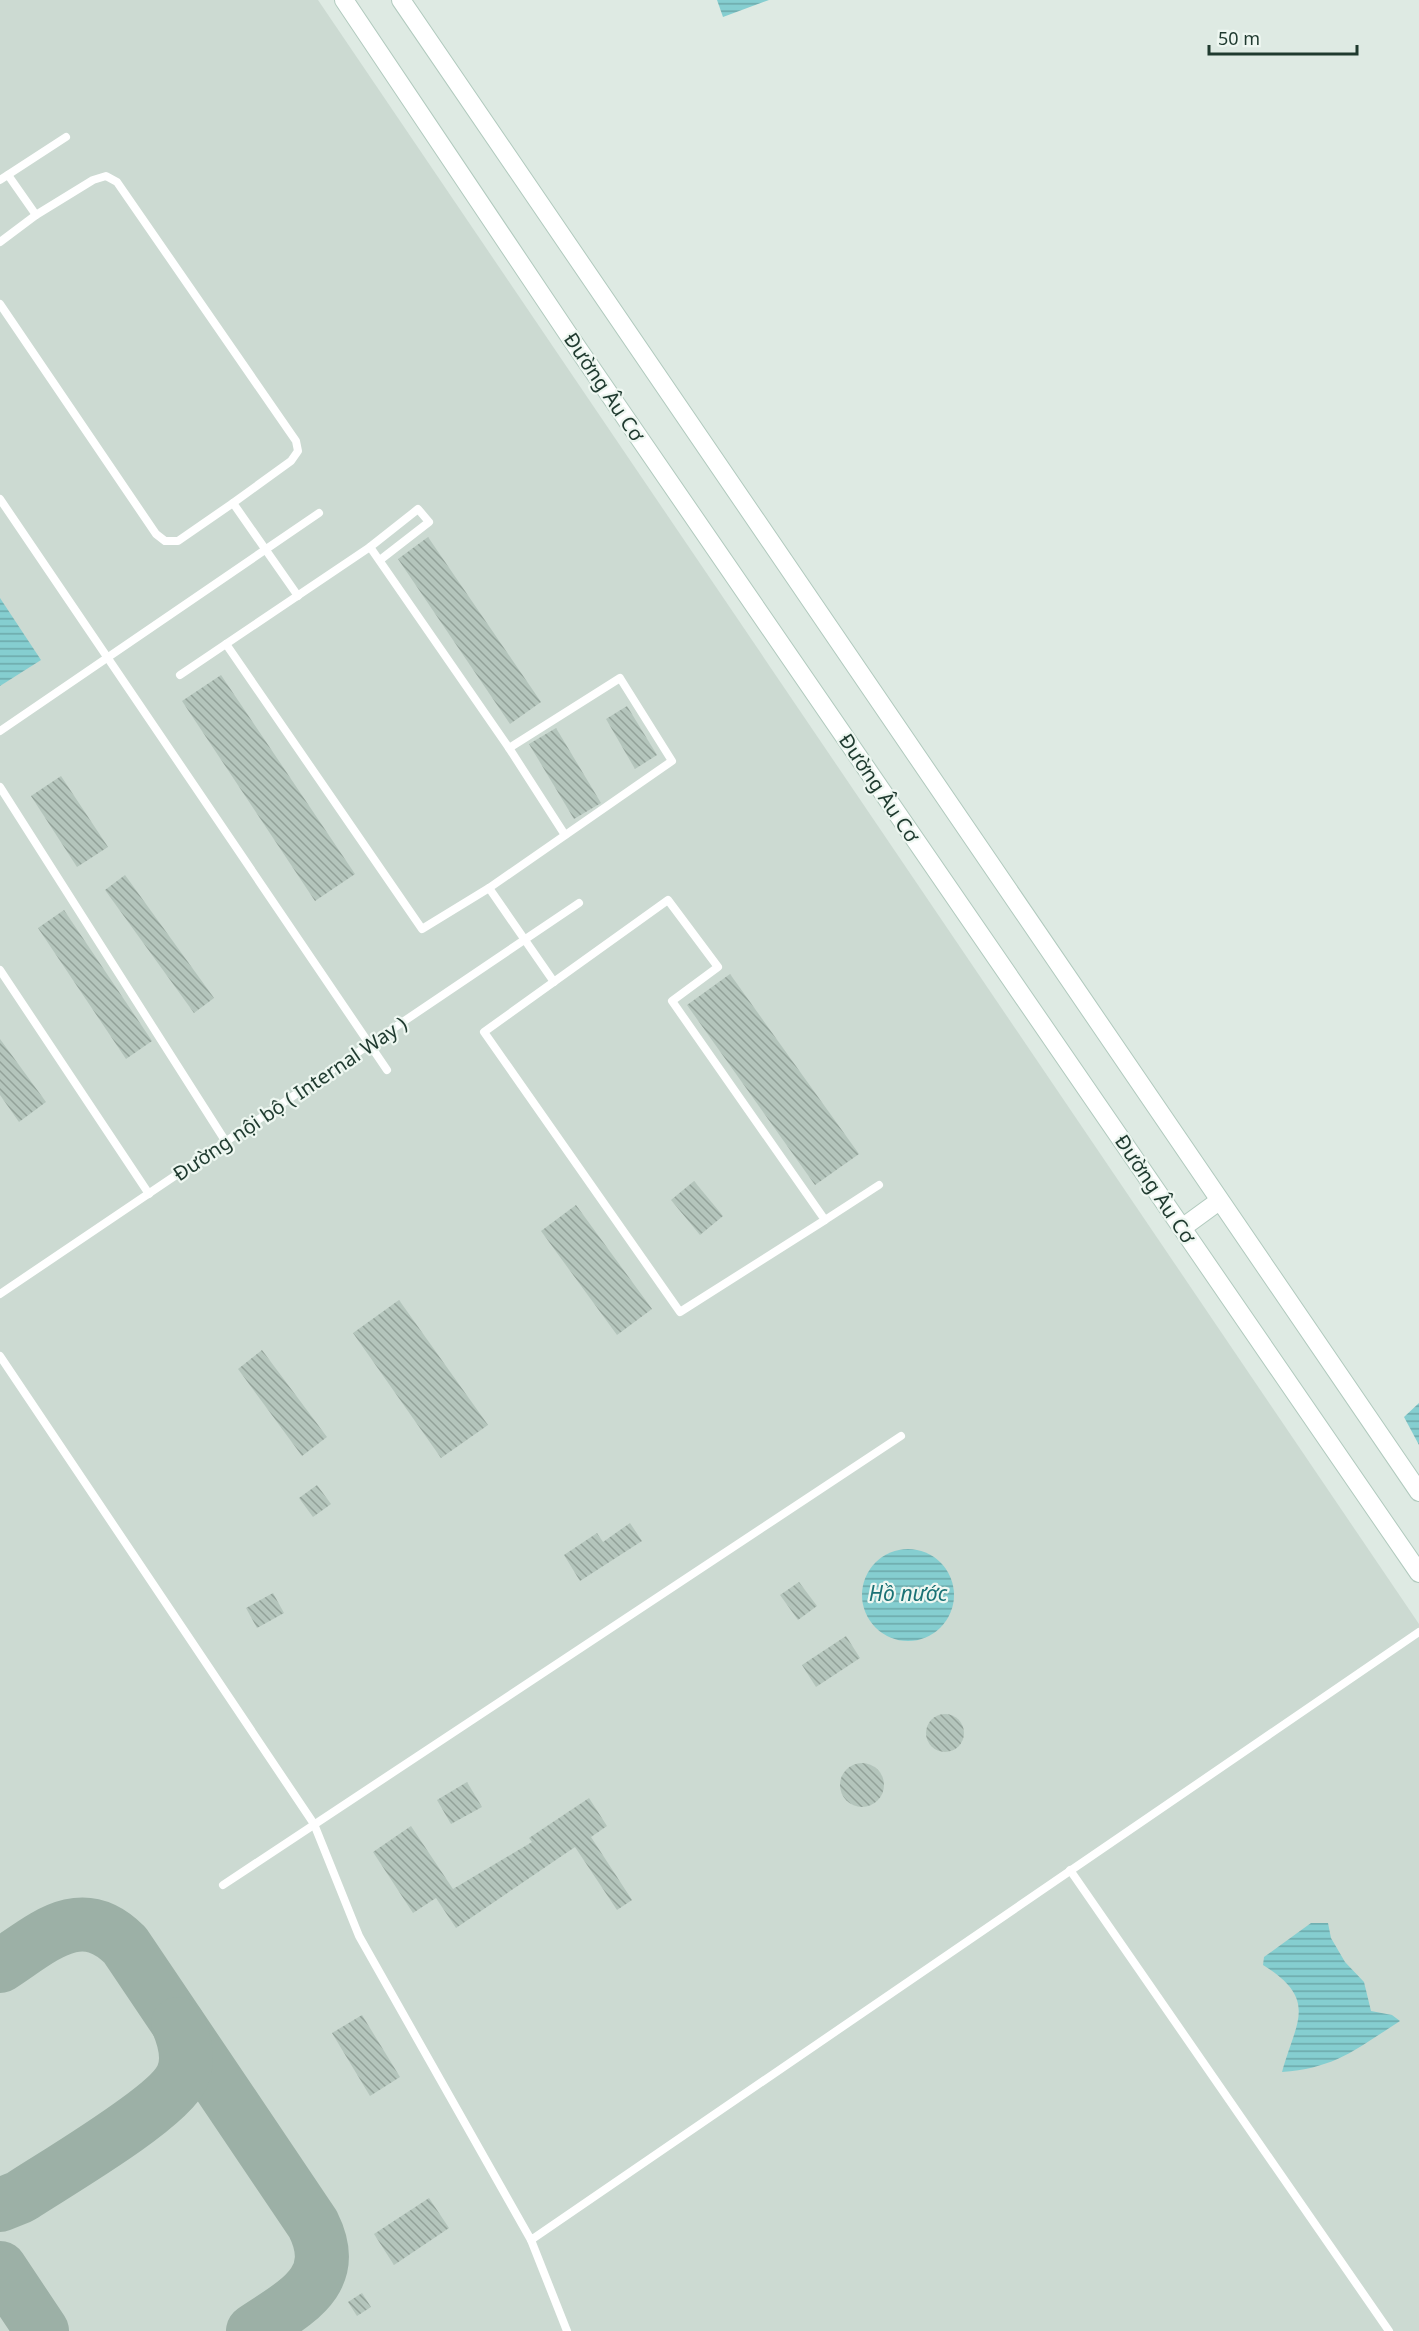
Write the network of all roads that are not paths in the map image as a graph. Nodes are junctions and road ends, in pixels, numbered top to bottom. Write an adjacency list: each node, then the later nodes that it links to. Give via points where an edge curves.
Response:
1 (344, 0): 35 (street, Đường Âu Cơ, via 585,360)
2 (401, 0): 33 (street)
3 (66, 137): 4 (lane)
4 (8, 175): 5 (lane); 6 (lane)
5 (0, 180)
6 (36, 215): 7 (lane); 10 (lane, via 93,180 106,176 117,182 296,441 298,451 291,461)
7 (0, 242)
8 (0, 304): 10 (lane, via 165,542 178,541)
9 (0, 499): 17 (lane)
10 (233, 503): 13 (lane)
11 (319, 513): 13 (lane)
12 (370, 547): 14 (lane); 14 (lane, via 417,509 429,522); 15 (lane)
13 (264, 550): 15 (lane); 17 (lane)
14 (380, 560): 20 (lane)
15 (298, 596): 16 (lane)
16 (226, 644): 18 (lane); 23 (lane, via 422,929)
17 (108, 657): 19 (lane); 28 (lane)
18 (180, 675)
19 (0, 731)
20 (509, 748): 22 (lane); 22 (lane, via 620,678 672,761)
21 (0, 788): 30 (lane)
22 (565, 835): 23 (lane)
23 (489, 888): 25 (lane)
24 (579, 903): 25 (lane, Đường nội bộ ( Internal Way ))
25 (525, 940): 27 (lane); 28 (lane, Đường nội bộ ( Internal Way ))
26 (0, 970): 32 (lane)
27 (554, 982): 34 (lane, via 668,900 718,968 672,1001); 34 (lane, via 484,1032 680,1312)
28 (369, 1045): 29 (lane); 30 (lane, Đường nội bộ ( Internal Way ))
29 (387, 1070)
30 (226, 1142): 32 (lane, Đường nội bộ ( Internal Way ))
31 (879, 1185): 34 (lane)
32 (149, 1194): 36 (lane, Đường nội bộ ( Internal Way ))
33 (1219, 1201): 35 (street); 39 (street)
34 (825, 1220)
35 (1182, 1228): 40 (street, Đường Âu Cơ)
36 (0, 1294)
37 (0, 1356): 42 (lane)
38 (901, 1436): 42 (lane)
39 (1419, 1492)
40 (1419, 1573)
41 (1419, 1632): 43 (lane)
42 (314, 1824): 44 (lane); 45 (lane, via 359,1936)
43 (1070, 1870): 45 (lane); 47 (lane)
44 (223, 1885)
45 (531, 2240): 46 (lane)
46 (567, 2331)
47 (1389, 2331)

